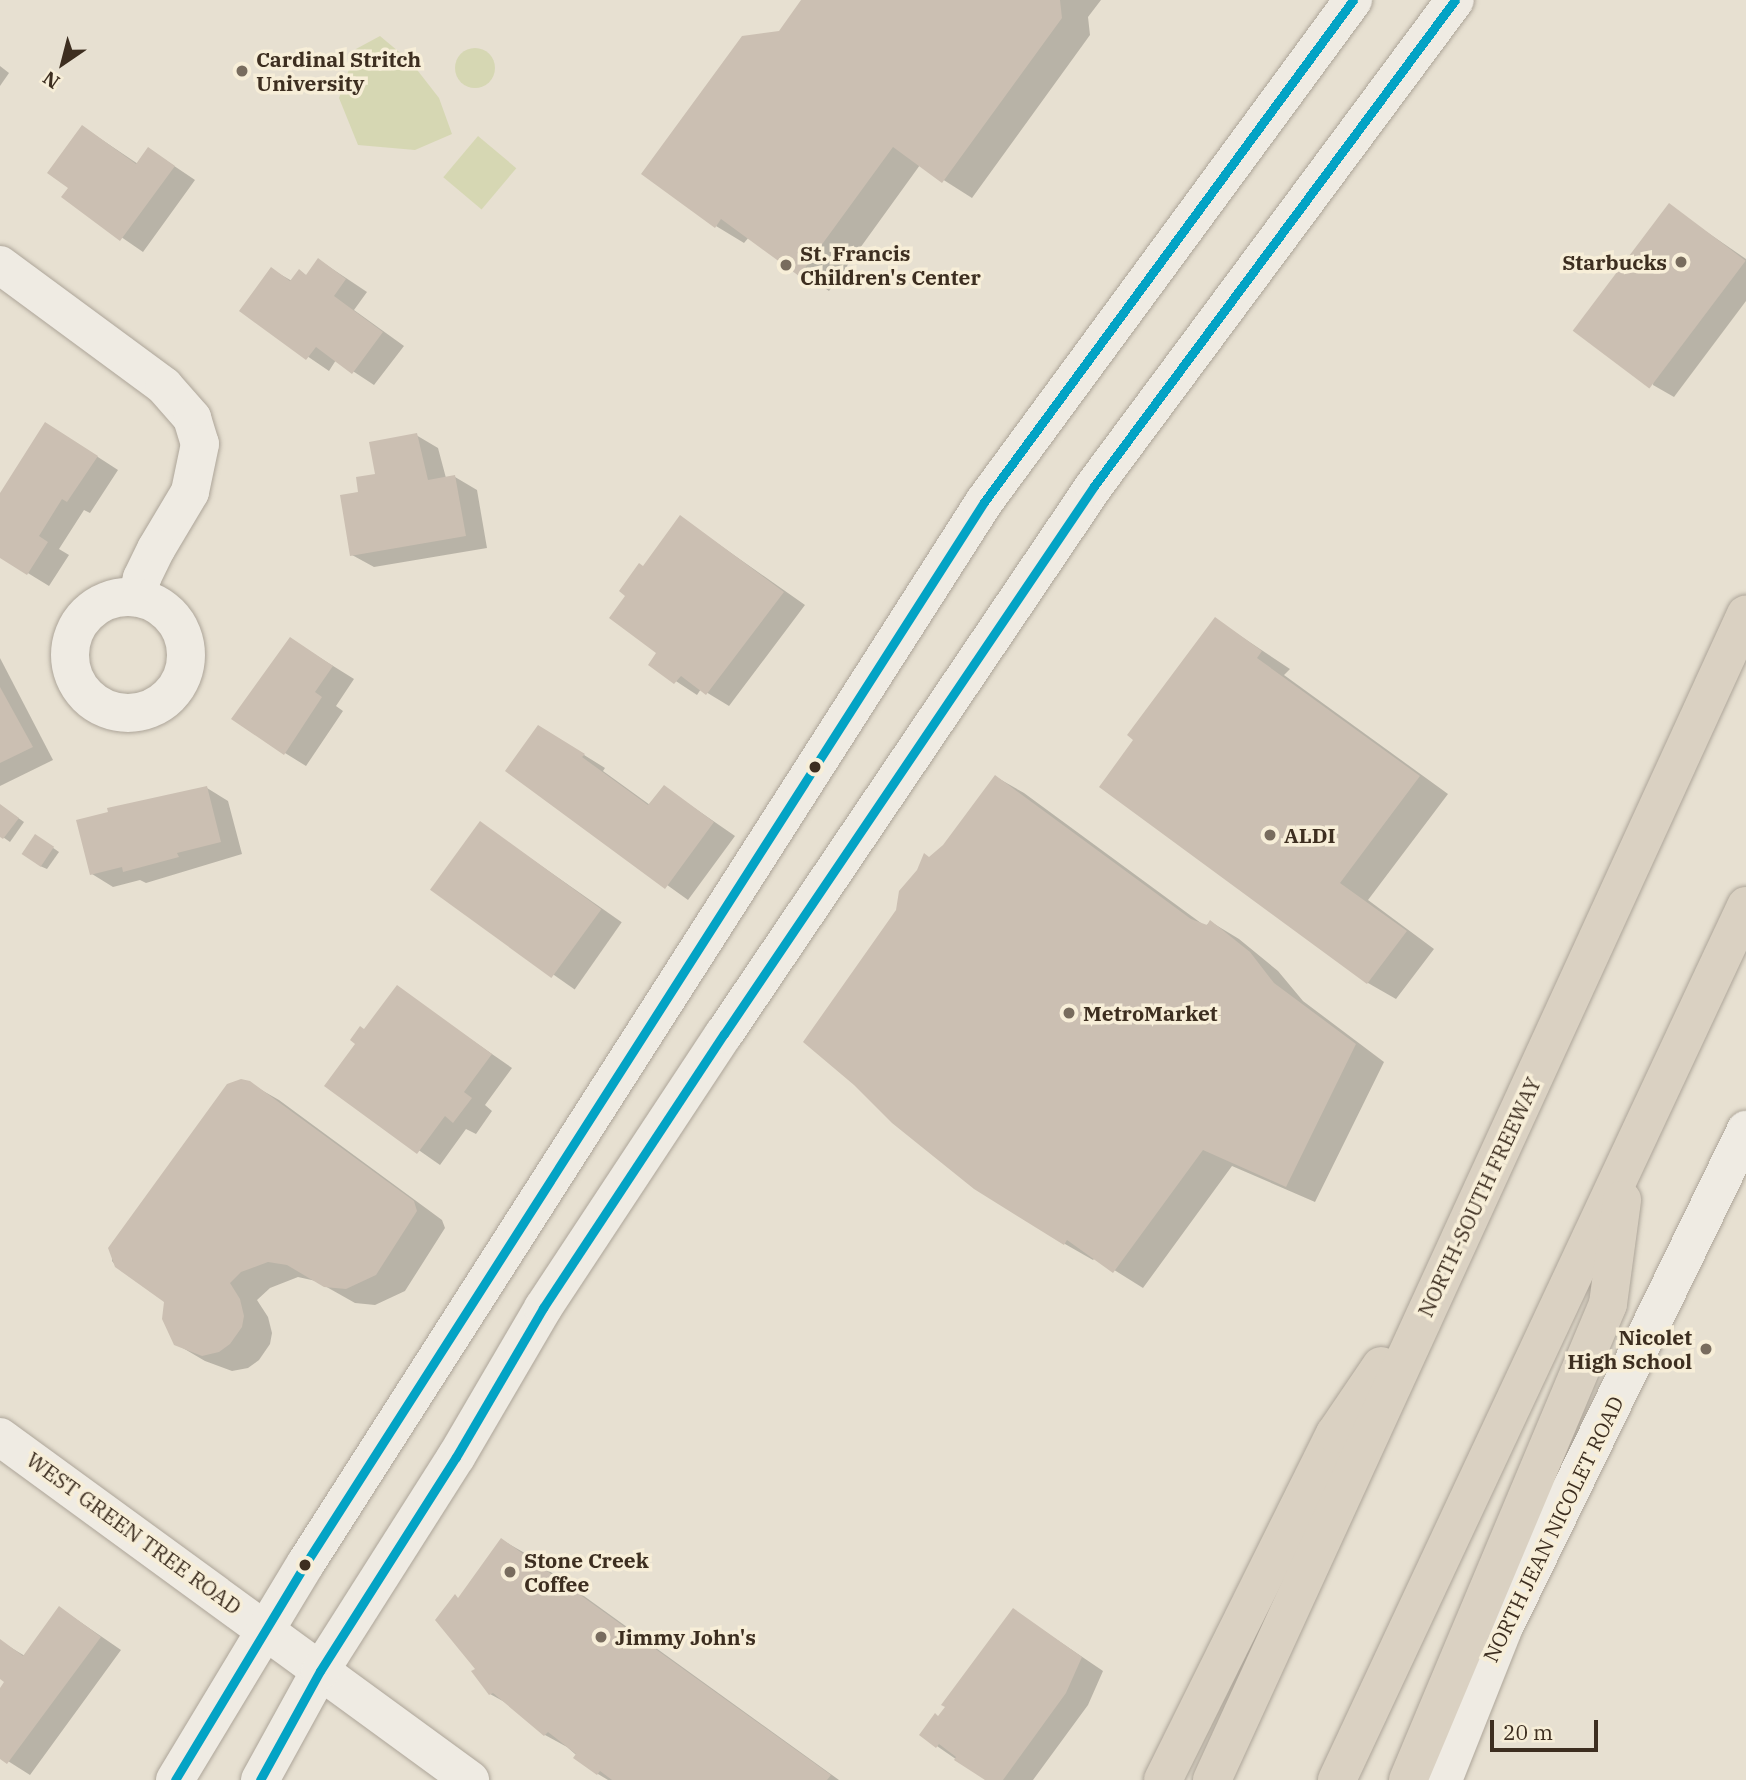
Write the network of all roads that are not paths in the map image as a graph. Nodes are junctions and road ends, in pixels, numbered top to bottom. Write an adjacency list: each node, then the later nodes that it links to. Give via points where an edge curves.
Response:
1 (1353, 0): 11 (main road, via 984,502)
2 (1455, 0): 12 (main road, via 1050,550 550,1297 456,1457)
3 (0, 265): 4 (main road, via 164,386 192,418 200,444 190,492 156,549)
4 (137, 597)
5 (1746, 614): 9 (highway, NORTH-SOUTH FREEWAY)
6 (1746, 906): 8 (highway)
7 (1746, 1130): 20 (main road, NORTH JEAN NICOLET ROAD, via 1504,1627)
8 (1626, 1165): 18 (highway); 19 (highway, via 1608,1304)
9 (1443, 1275): 16 (highway, via 1335,1434); 17 (highway, NORTH-SOUTH FREEWAY)
10 (0, 1437): 11 (main road, WEST GREEN TREE ROAD)
11 (266, 1628): 12 (main road, WEST GREEN TREE ROAD); 13 (main road)
12 (320, 1671): 14 (main road); 15 (main road, WEST GREEN TREE ROAD)
13 (175, 1780)
14 (260, 1780)
15 (470, 1780)
16 (1163, 1780)
17 (1212, 1780)
18 (1337, 1780)
19 (1408, 1780)
20 (1443, 1780)

